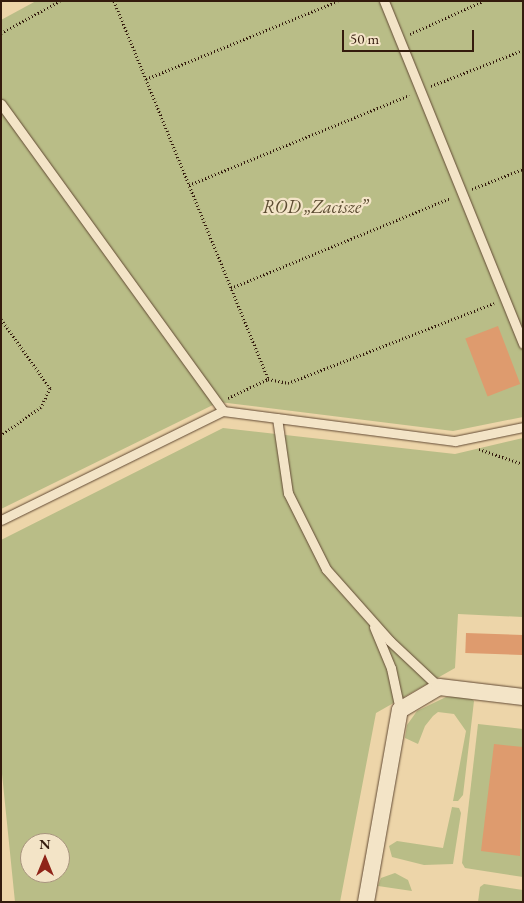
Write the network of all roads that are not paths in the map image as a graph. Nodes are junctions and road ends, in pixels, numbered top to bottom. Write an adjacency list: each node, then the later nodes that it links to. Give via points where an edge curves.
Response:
1 (384, 1): 3 (lane)
2 (1, 104): 4 (lane)
3 (523, 344)
4 (223, 411): 5 (lane); 7 (lane)
5 (277, 418): 6 (lane, via 455,441); 8 (lane, via 288,492 326,569)
6 (523, 427)
7 (1, 520)
8 (372, 621): 9 (lane); 11 (lane, via 391,668)
9 (439, 687): 10 (street); 11 (street)
10 (523, 697)
11 (400, 710): 12 (street)
12 (366, 902)

